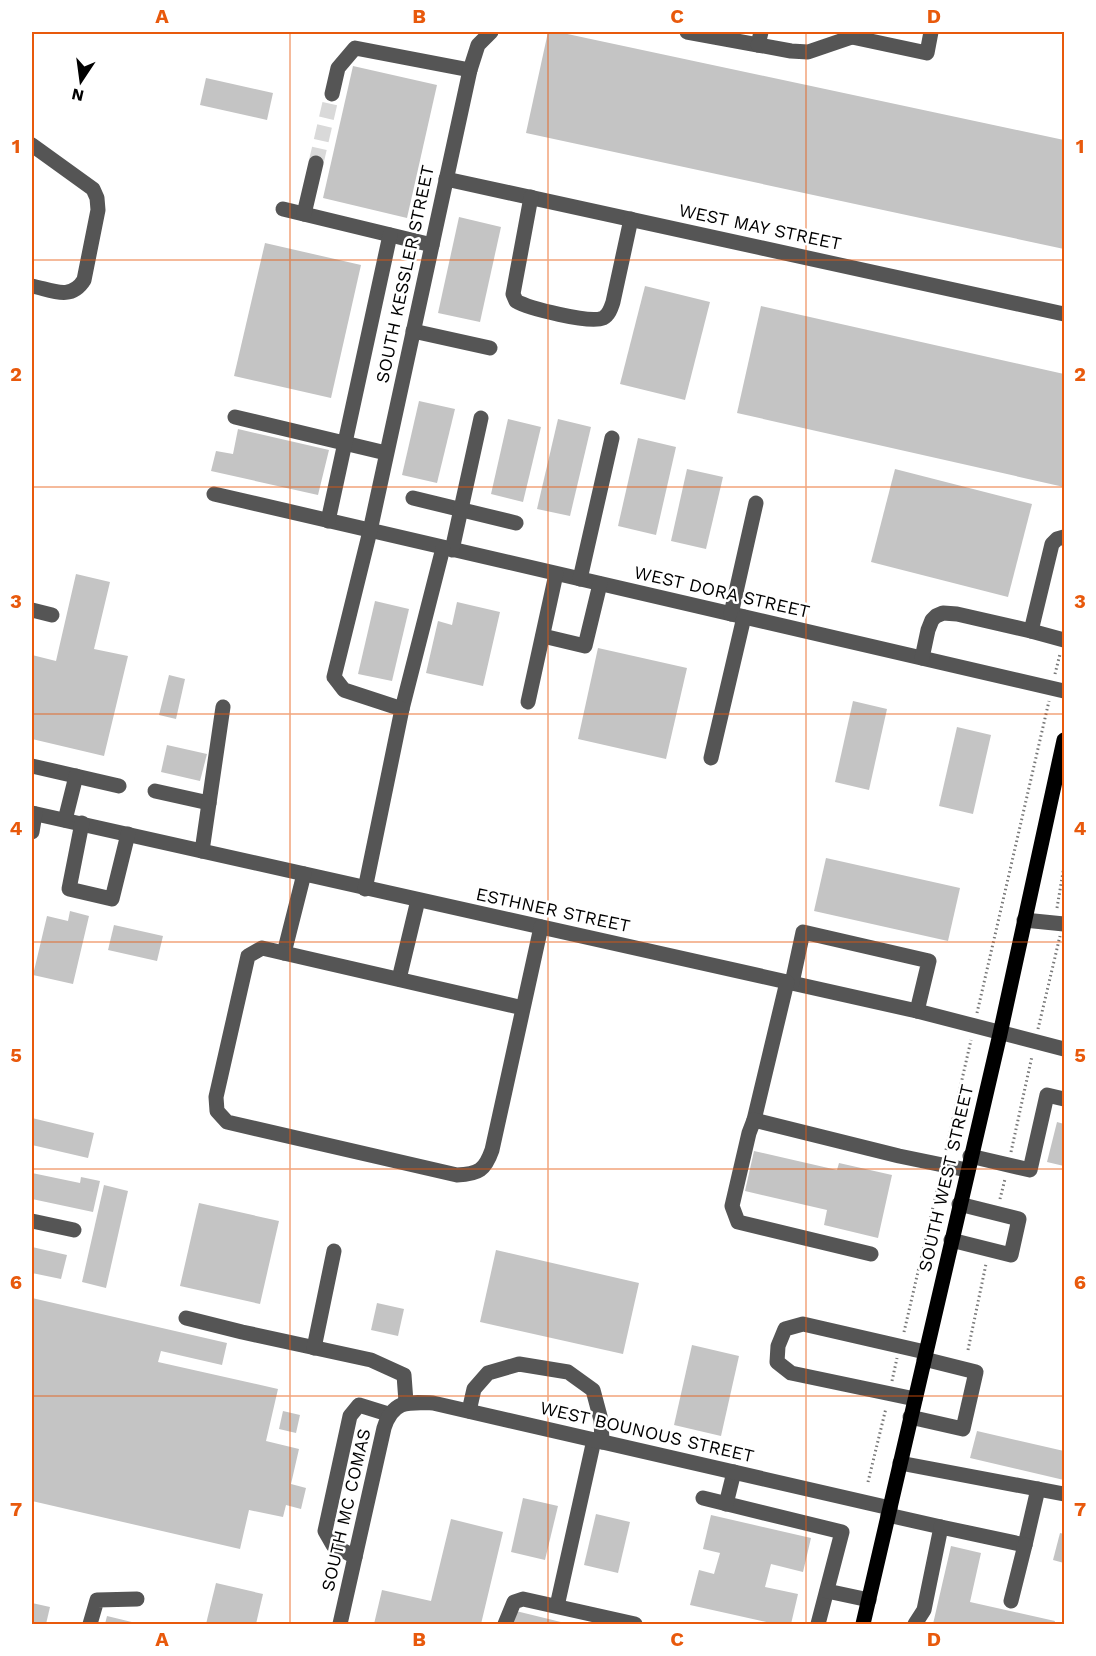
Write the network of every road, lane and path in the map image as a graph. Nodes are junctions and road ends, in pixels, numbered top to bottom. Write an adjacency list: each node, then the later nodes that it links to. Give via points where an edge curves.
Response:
1 (490, 32): 6 (street, SOUTH KESSLER STREET, via 478,45)
2 (687, 32): 5 (street)
3 (931, 32): 4 (street, via 927,52)
4 (852, 34): 5 (street, via 808,51 791,51)
5 (760, 38)
6 (470, 70): 7 (street, via 355,48 338,68); 10 (street, SOUTH KESSLER STREET)
7 (332, 94)
8 (32, 145): 17 (street, via 93,189 98,210 79,288 65,293)
9 (316, 163): 13 (street)
10 (446, 179): 11 (street, WEST MAY STREET); 16 (street, SOUTH KESSLER STREET)
11 (531, 197): 14 (street, WEST MAY STREET); 14 (street, via 513,294 516,301 538,309 592,320 609,313)
12 (283, 209): 13 (street)
13 (304, 214): 15 (street)
14 (631, 219): 18 (street, WEST MAY STREET)
15 (390, 235): 16 (street); 24 (street)
16 (432, 245): 19 (street, SOUTH KESSLER STREET)
17 (32, 286)
18 (1065, 314)
19 (413, 331): 20 (street); 25 (street, SOUTH KESSLER STREET)
20 (490, 348)
21 (235, 417): 24 (street)
22 (481, 418): 29 (street)
23 (612, 438): 36 (street)
24 (344, 443): 25 (street); 30 (street)
25 (386, 453): 32 (street, SOUTH KESSLER STREET)
26 (214, 494): 30 (street, WEST DORA STREET)
27 (413, 498): 29 (street)
28 (756, 502): 40 (street)
29 (461, 510): 31 (street); 34 (street)
30 (328, 521): 32 (street, WEST DORA STREET)
31 (516, 523)
32 (370, 531): 34 (street, WEST DORA STREET); 48 (street, SOUTH KESSLER STREET, via 334,678 344,690)
33 (1065, 537): 41 (street, via 1052,544)
34 (448, 549): 35 (street, WEST DORA STREET); 48 (street)
35 (556, 574): 36 (street, WEST DORA STREET); 42 (street)
36 (580, 579): 37 (street, WEST DORA STREET)
37 (600, 584): 40 (street, WEST DORA STREET); 42 (street, via 585,646)
38 (32, 610): 39 (street)
39 (52, 615)
40 (737, 615): 44 (street, WEST DORA STREET); 50 (street)
41 (1031, 631): 43 (street); 44 (street, via 943,613 932,620)
42 (543, 636): 46 (street)
43 (1064, 639): 45 (path)
44 (922, 658): 45 (street, WEST DORA STREET)
45 (1058, 690): 74 (path)
46 (528, 702)
47 (224, 707): 55 (street)
48 (402, 709): 64 (street)
49 (1065, 740): 66 (main road, SOUTH WEST STREET)
50 (711, 758)
51 (32, 766): 52 (street)
52 (76, 776): 53 (street); 57 (street)
53 (119, 786)
54 (155, 790): 55 (street)
55 (209, 803): 61 (street)
56 (33, 814): 57 (street, ESTHNER STREET); 59 (street)
57 (65, 820): 58 (street, ESTHNER STREET)
58 (82, 823): 60 (street, ESTHNER STREET); 60 (street, via 69,889 112,899)
59 (32, 832)
60 (128, 834): 61 (street, ESTHNER STREET)
61 (202, 851): 63 (street, ESTHNER STREET)
62 (1065, 866): 67 (path, via 1056,907)
63 (304, 874): 64 (street, ESTHNER STREET); 69 (street)
64 (365, 889): 65 (street, ESTHNER STREET)
65 (418, 900): 68 (street, ESTHNER STREET); 70 (street)
66 (1024, 920): 67 (street); 75 (main road, SOUTH WEST STREET)
67 (1064, 924): 76 (path)
68 (541, 927): 71 (street, ESTHNER STREET); 72 (street)
69 (284, 953): 70 (street); 72 (street, via 262,948 248,956 216,1097 217,1111 227,1122 457,1175 473,1174 487,1164 492,1150)
70 (399, 979): 72 (street)
71 (790, 982): 73 (street, ESTHNER STREET); 73 (street, via 803,932 929,961); 79 (street)
72 (523, 1008)
73 (917, 1011): 74 (street, ESTHNER STREET)
74 (974, 1026): 75 (street, ESTHNER STREET); 82 (path)
75 (1000, 1034): 76 (street, ESTHNER STREET); 80 (main road, SOUTH WEST STREET)
76 (1035, 1042): 77 (street, ESTHNER STREET); 81 (path)
77 (1065, 1049)
78 (1065, 1099): 81 (street, via 1047,1095 1030,1170)
79 (754, 1120): 82 (street); 90 (street, via 732,1206 738,1222)
80 (968, 1163): 81 (street); 82 (street); 83 (main road, SOUTH WEST STREET)
81 (1008, 1165): 84 (path)
82 (943, 1166): 92 (path)
83 (959, 1204): 84 (street); 87 (main road, SOUTH WEST STREET)
84 (997, 1213): 88 (street, via 1019,1219 1011,1255)
85 (32, 1221): 86 (street)
86 (74, 1230)
87 (951, 1240): 88 (street); 95 (main road, SOUTH WEST STREET)
88 (989, 1250): 94 (path)
89 (334, 1251): 93 (street)
90 (871, 1254)
91 (186, 1318): 93 (street)
92 (900, 1346): 95 (street); 96 (path); 96 (street, via 802,1324 785,1329 778,1346 777,1362 791,1373)
93 (314, 1348): 98 (street, via 371,1360 404,1375)
94 (968, 1350)
95 (924, 1355): 97 (main road, SOUTH WEST STREET); 100 (street, via 976,1372 963,1429)
96 (889, 1394): 97 (street); 104 (path)
97 (915, 1399): 100 (main road, SOUTH WEST STREET)
98 (397, 1408): 99 (street, WEST BOUNOUS STREET, via 433,1403); 112 (street, SOUTH MC COMAS); 112 (street, WEST BOUNOUS STREET, via 359,1405 350,1416 325,1531 333,1545)
99 (469, 1411): 101 (street, WEST BOUNOUS STREET); 101 (street, via 474,1389 488,1373 519,1364 568,1372 593,1390 601,1419)
100 (910, 1417): 102 (main road, SOUTH WEST STREET)
101 (598, 1441): 103 (street, WEST BOUNOUS STREET); 117 (street)
102 (900, 1463): 105 (street); 109 (main road, SOUTH WEST STREET)
103 (734, 1472): 108 (street); 109 (street, WEST BOUNOUS STREET)
104 (868, 1482)
105 (1038, 1489): 106 (street); 111 (street)
106 (1065, 1494)
107 (703, 1498): 108 (street)
108 (726, 1504): 113 (street, via 842,1532)
109 (889, 1512): 110 (street, WEST BOUNOUS STREET); 115 (main road, SOUTH WEST STREET)
110 (941, 1527): 111 (street, WEST BOUNOUS STREET); 124 (street, via 924,1610)
111 (1025, 1545): 116 (street)
112 (355, 1557): 119 (street, SOUTH MC COMAS)
113 (826, 1591): 115 (street); 122 (street)
114 (137, 1599): 118 (street, via 98,1600)
115 (869, 1600): 123 (main road, SOUTH WEST STREET)
116 (1011, 1601)
117 (557, 1606): 120 (street, via 518,1600 511,1606); 121 (street)
118 (90, 1624)
119 (340, 1624)
120 (505, 1624)
121 (635, 1624)
122 (818, 1624)
123 (863, 1624)
124 (915, 1624)

